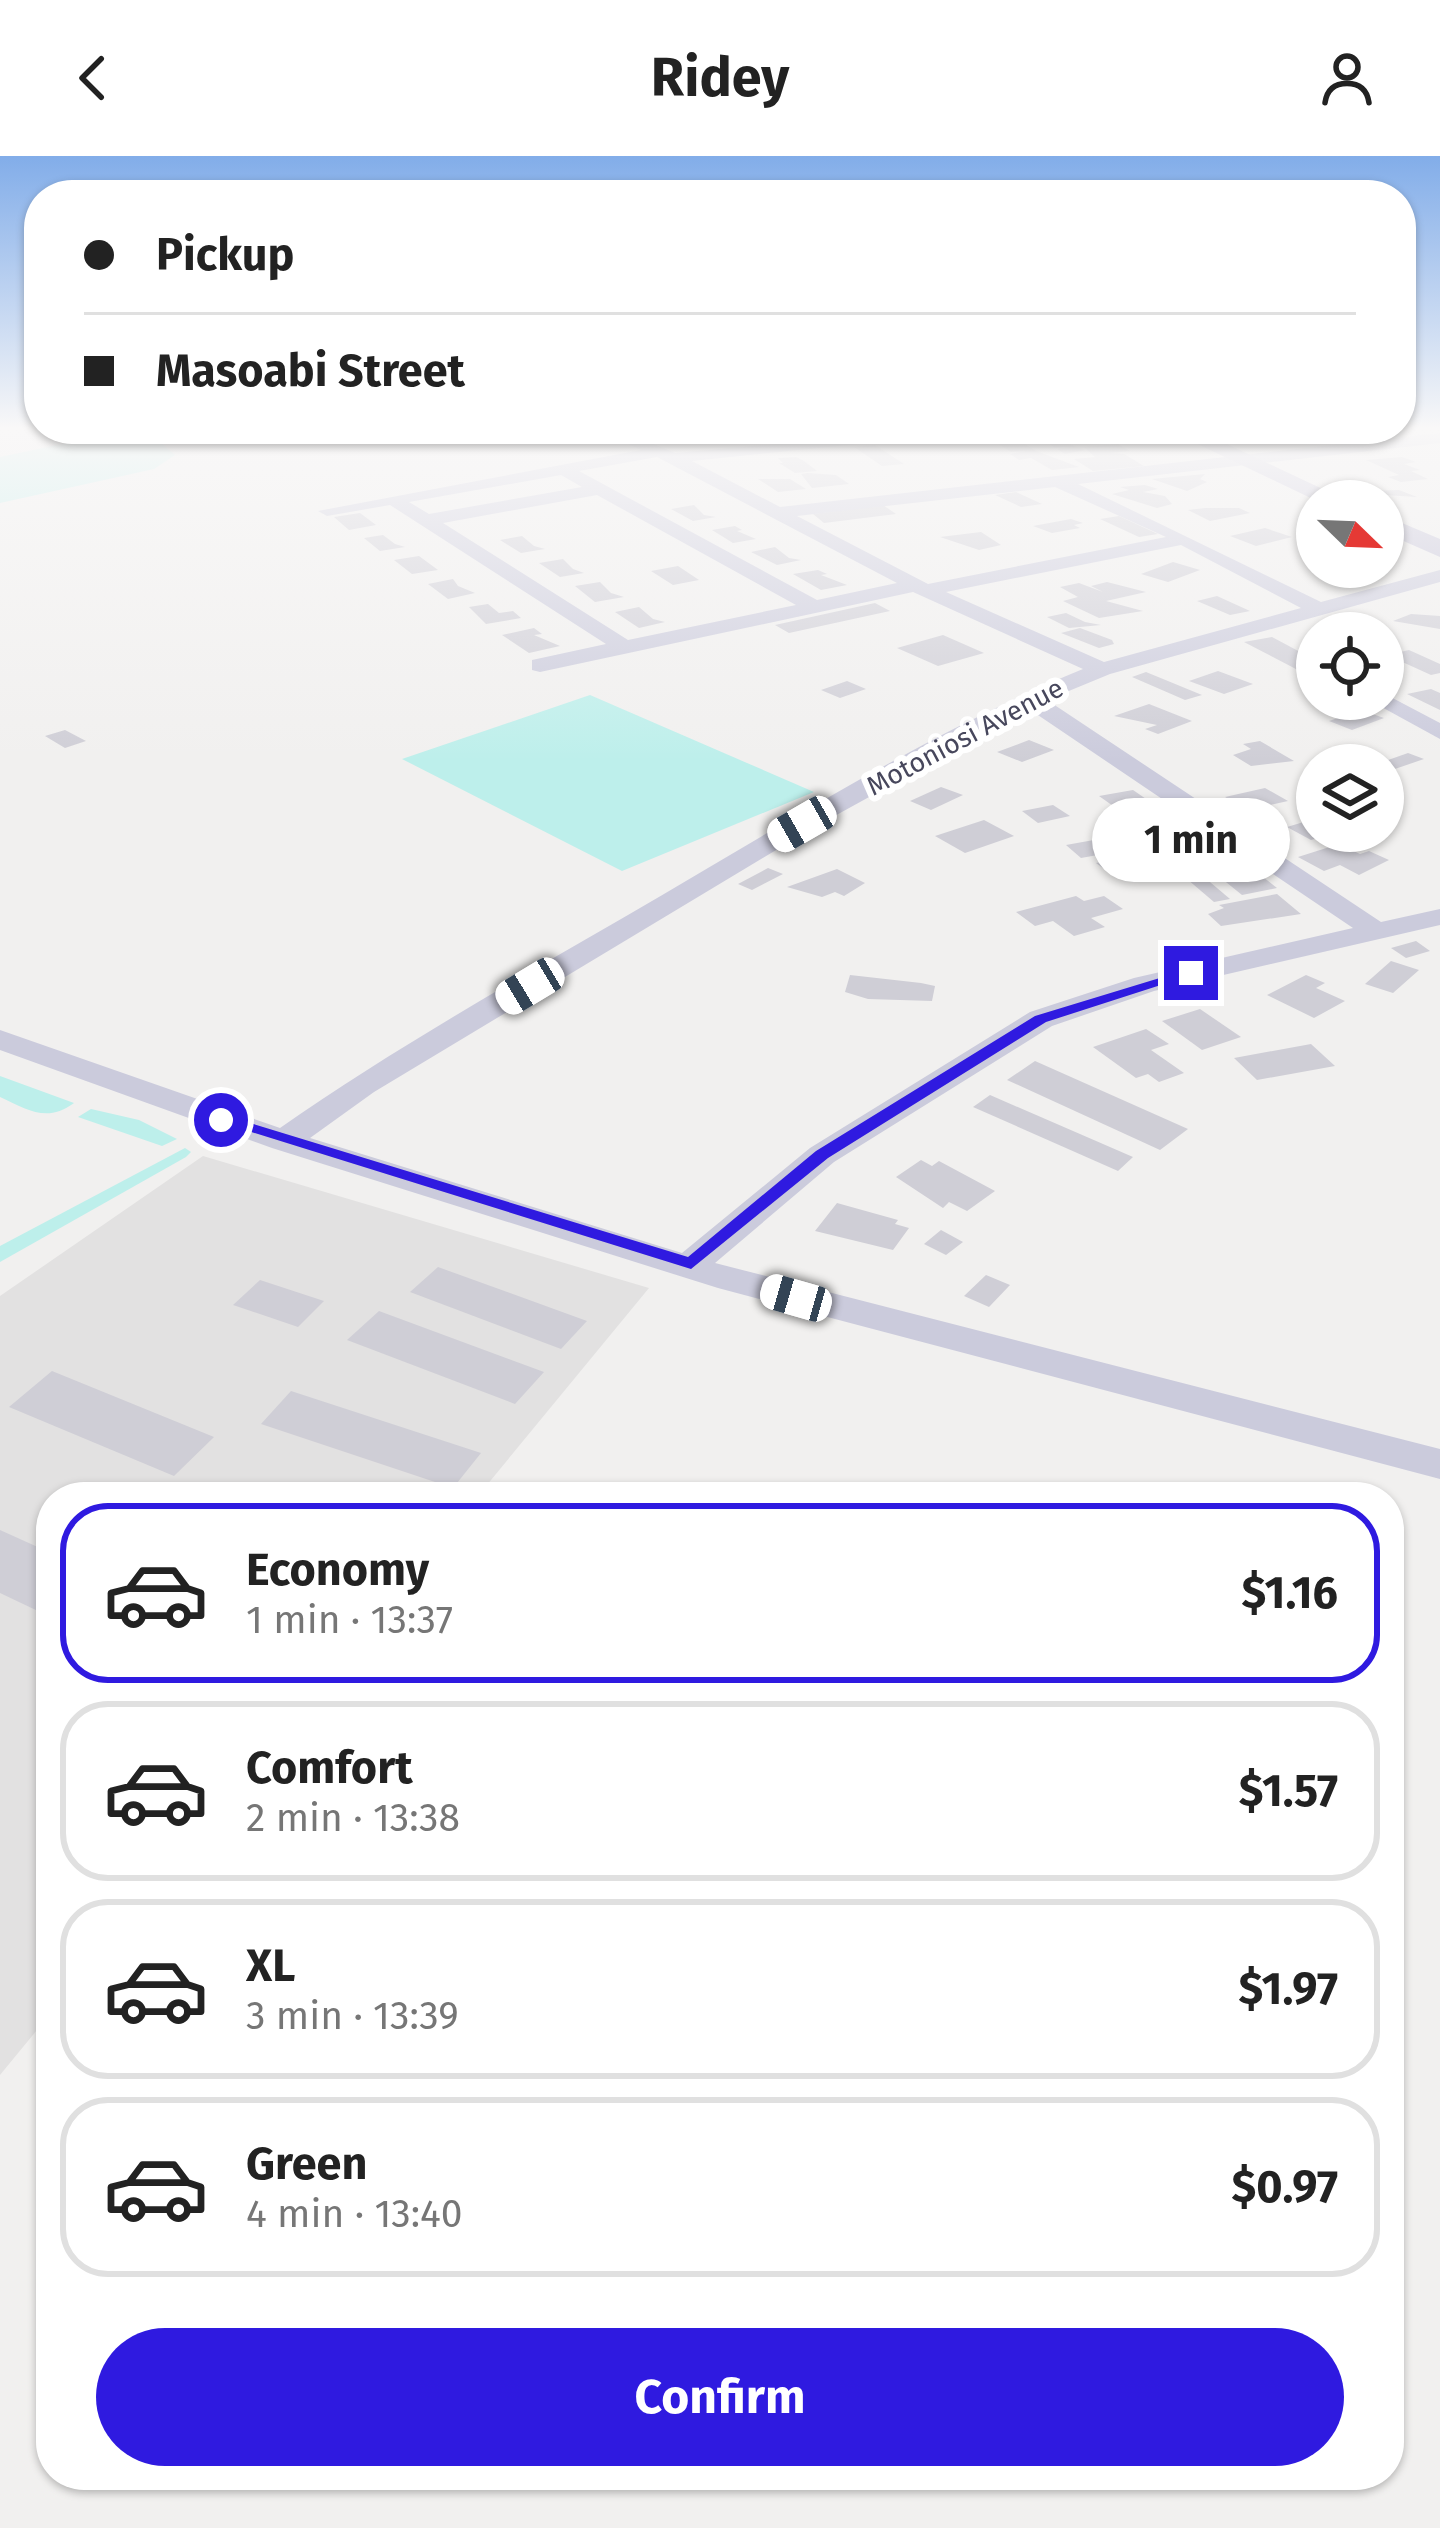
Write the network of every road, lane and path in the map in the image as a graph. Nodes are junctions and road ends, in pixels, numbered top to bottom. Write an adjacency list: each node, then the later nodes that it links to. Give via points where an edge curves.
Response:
1 (459, 540): 10 (street)
2 (692, 540): 8 (street)
3 (828, 540): 7 (street)
4 (1178, 540): 7 (street)
5 (1183, 540): 9 (street)
6 (1440, 575): 9 (street, Motoniosi Avenue)
7 (921, 587): 8 (street); 12 (street)
8 (813, 606): 10 (street)
9 (1315, 608): 12 (street, Motoniosi Avenue)
10 (626, 647): 11 (street)
11 (540, 665)
12 (1102, 669): 13 (street, Motoniosi Avenue)
13 (1030, 699): 17 (street); 19 (street, Motoniosi Avenue, via 692,889 363,1085)
14 (1404, 713): 15 (street)
15 (1440, 732)
16 (1440, 917): 17 (street)
17 (1376, 931): 20 (street, via 1145,984 1041,1019 822,1154)
18 (0, 1039): 19 (street)
19 (284, 1141): 20 (street)
20 (691, 1264): 21 (street, via 1070,1372)
21 (1440, 1464)

